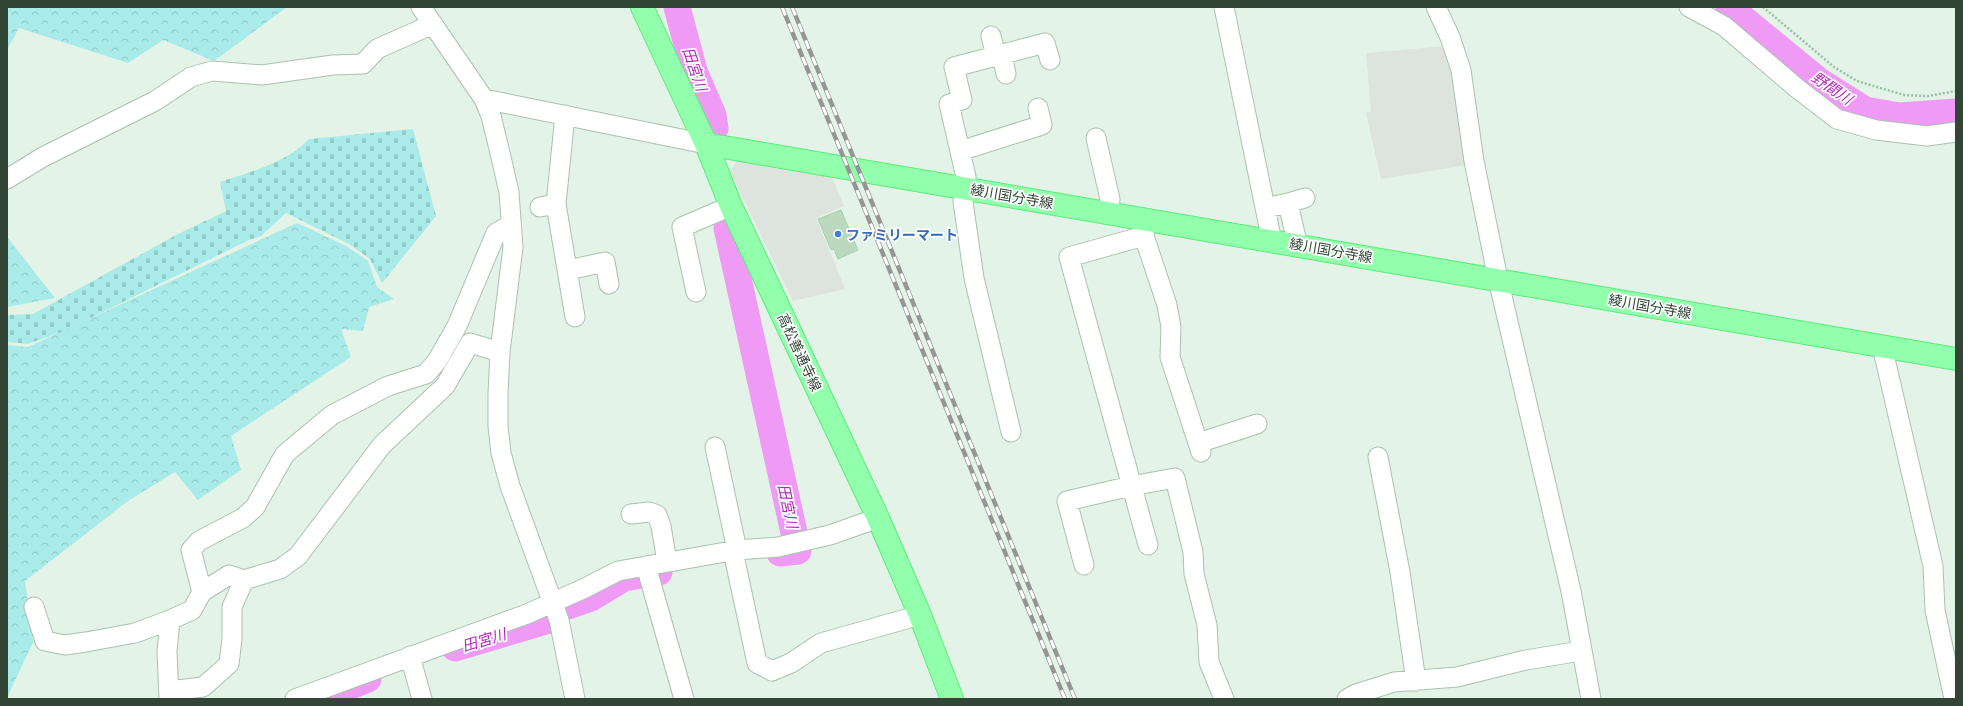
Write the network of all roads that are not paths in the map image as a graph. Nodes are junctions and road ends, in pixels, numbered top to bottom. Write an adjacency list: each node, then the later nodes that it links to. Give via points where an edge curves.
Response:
1 (421, 7): 6 (street)
2 (642, 7): 16 (main road, 高松善通寺線)
3 (1224, 7): 21 (street)
4 (1436, 7): 28 (street, via 1461,70 1474,161)
5 (1689, 7): 14 (street, via 1724,26 1837,119 1876,130 1927,136)
6 (433, 24): 11 (street); 18 (street, via 377,49 364,64 332,65 262,75 212,71 191,77 155,101 43,157)
7 (992, 36): 8 (street)
8 (999, 56): 9 (street, via 1045,44); 10 (street); 17 (street, via 954,67 962,100 949,104)
9 (1050, 60)
10 (1006, 74)
11 (484, 99): 13 (street); 23 (street, via 491,116 508,192)
12 (1038, 108): 17 (street, via 1042,125)
13 (565, 115): 16 (street); 27 (street, via 548,206)
14 (1956, 132)
15 (1096, 138): 22 (street, via 1110,200)
16 (706, 144): 19 (main road, 綾川国分寺線); 20 (main road, 高松善通寺線)
17 (960, 151): 19 (street, via 966,178)
18 (7, 179)
19 (965, 188): 22 (main road, 綾川国分寺線); 36 (street, via 963,202 974,278)
20 (731, 206): 30 (street, via 682,227); 41 (main road, 高松善通寺線)
21 (1266, 208): 25 (street); 26 (street, via 1296,201)
22 (1109, 212): 24 (main road, 綾川国分寺線)
23 (510, 225): 33 (street, via 513,247); 48 (street, via 496,233 457,326 438,361 426,374 388,386 332,415 285,454 255,507 243,518 199,541 191,550)
24 (1145, 227): 25 (main road, 綾川国分寺線); 35 (street, via 1167,305 1171,327 1170,357 1200,448); 39 (street, via 1069,257)
25 (1270, 240): 26 (main road, 綾川国分寺線)
26 (1295, 244): 28 (main road, 綾川国分寺線)
27 (568, 270): 29 (street, via 605,262); 31 (street)
28 (1498, 279): 32 (main road, 綾川国分寺線); 53 (street, via 1569,584)
29 (609, 284)
30 (696, 292)
31 (575, 317)
32 (1882, 346): 34 (main road, 綾川国分寺線); 65 (street, via 1933,566 1935,610)
33 (500, 352): 47 (street, via 470,343 445,386 382,445 298,556 280,569); 49 (street, via 498,426 501,452 510,486)
34 (1956, 359)
35 (1257, 424)
36 (1011, 432)
37 (715, 447): 43 (street)
38 (1378, 457): 55 (street, via 1400,572)
39 (1131, 486): 42 (street); 45 (street, via 1067,501); 62 (street, via 1175,478 1207,625 1209,662)
40 (631, 514): 44 (street, via 648,512 657,516)
41 (878, 518): 43 (street, via 830,535); 51 (main road, 高松善通寺線)
42 (1148, 545)
43 (735, 555): 44 (street); 51 (street, via 757,662 772,671 791,663 822,643)
44 (667, 562): 46 (street)
45 (1084, 565)
46 (648, 573): 49 (street, via 618,571); 60 (street)
47 (244, 580): 48 (street, via 229,575); 56 (street, via 232,607 232,639 228,664 203,687)
48 (202, 592): 52 (street, via 192,610)
49 (554, 602): 54 (street); 59 (street)
50 (34, 607): 52 (street, via 45,641 65,645 135,633)
51 (920, 615): 61 (main road, 高松善通寺線)
52 (170, 620): 56 (street, via 167,650)
53 (1581, 650): 55 (street, via 1457,677); 64 (street)
54 (410, 656): 57 (street); 58 (street)
55 (1416, 681): 63 (street, via 1394,682)
56 (169, 695)
57 (295, 699)
58 (422, 699)
59 (575, 699)
60 (684, 699)
61 (952, 699)
62 (1224, 699)
63 (1347, 699)
64 (1591, 699)
65 (1954, 699)

